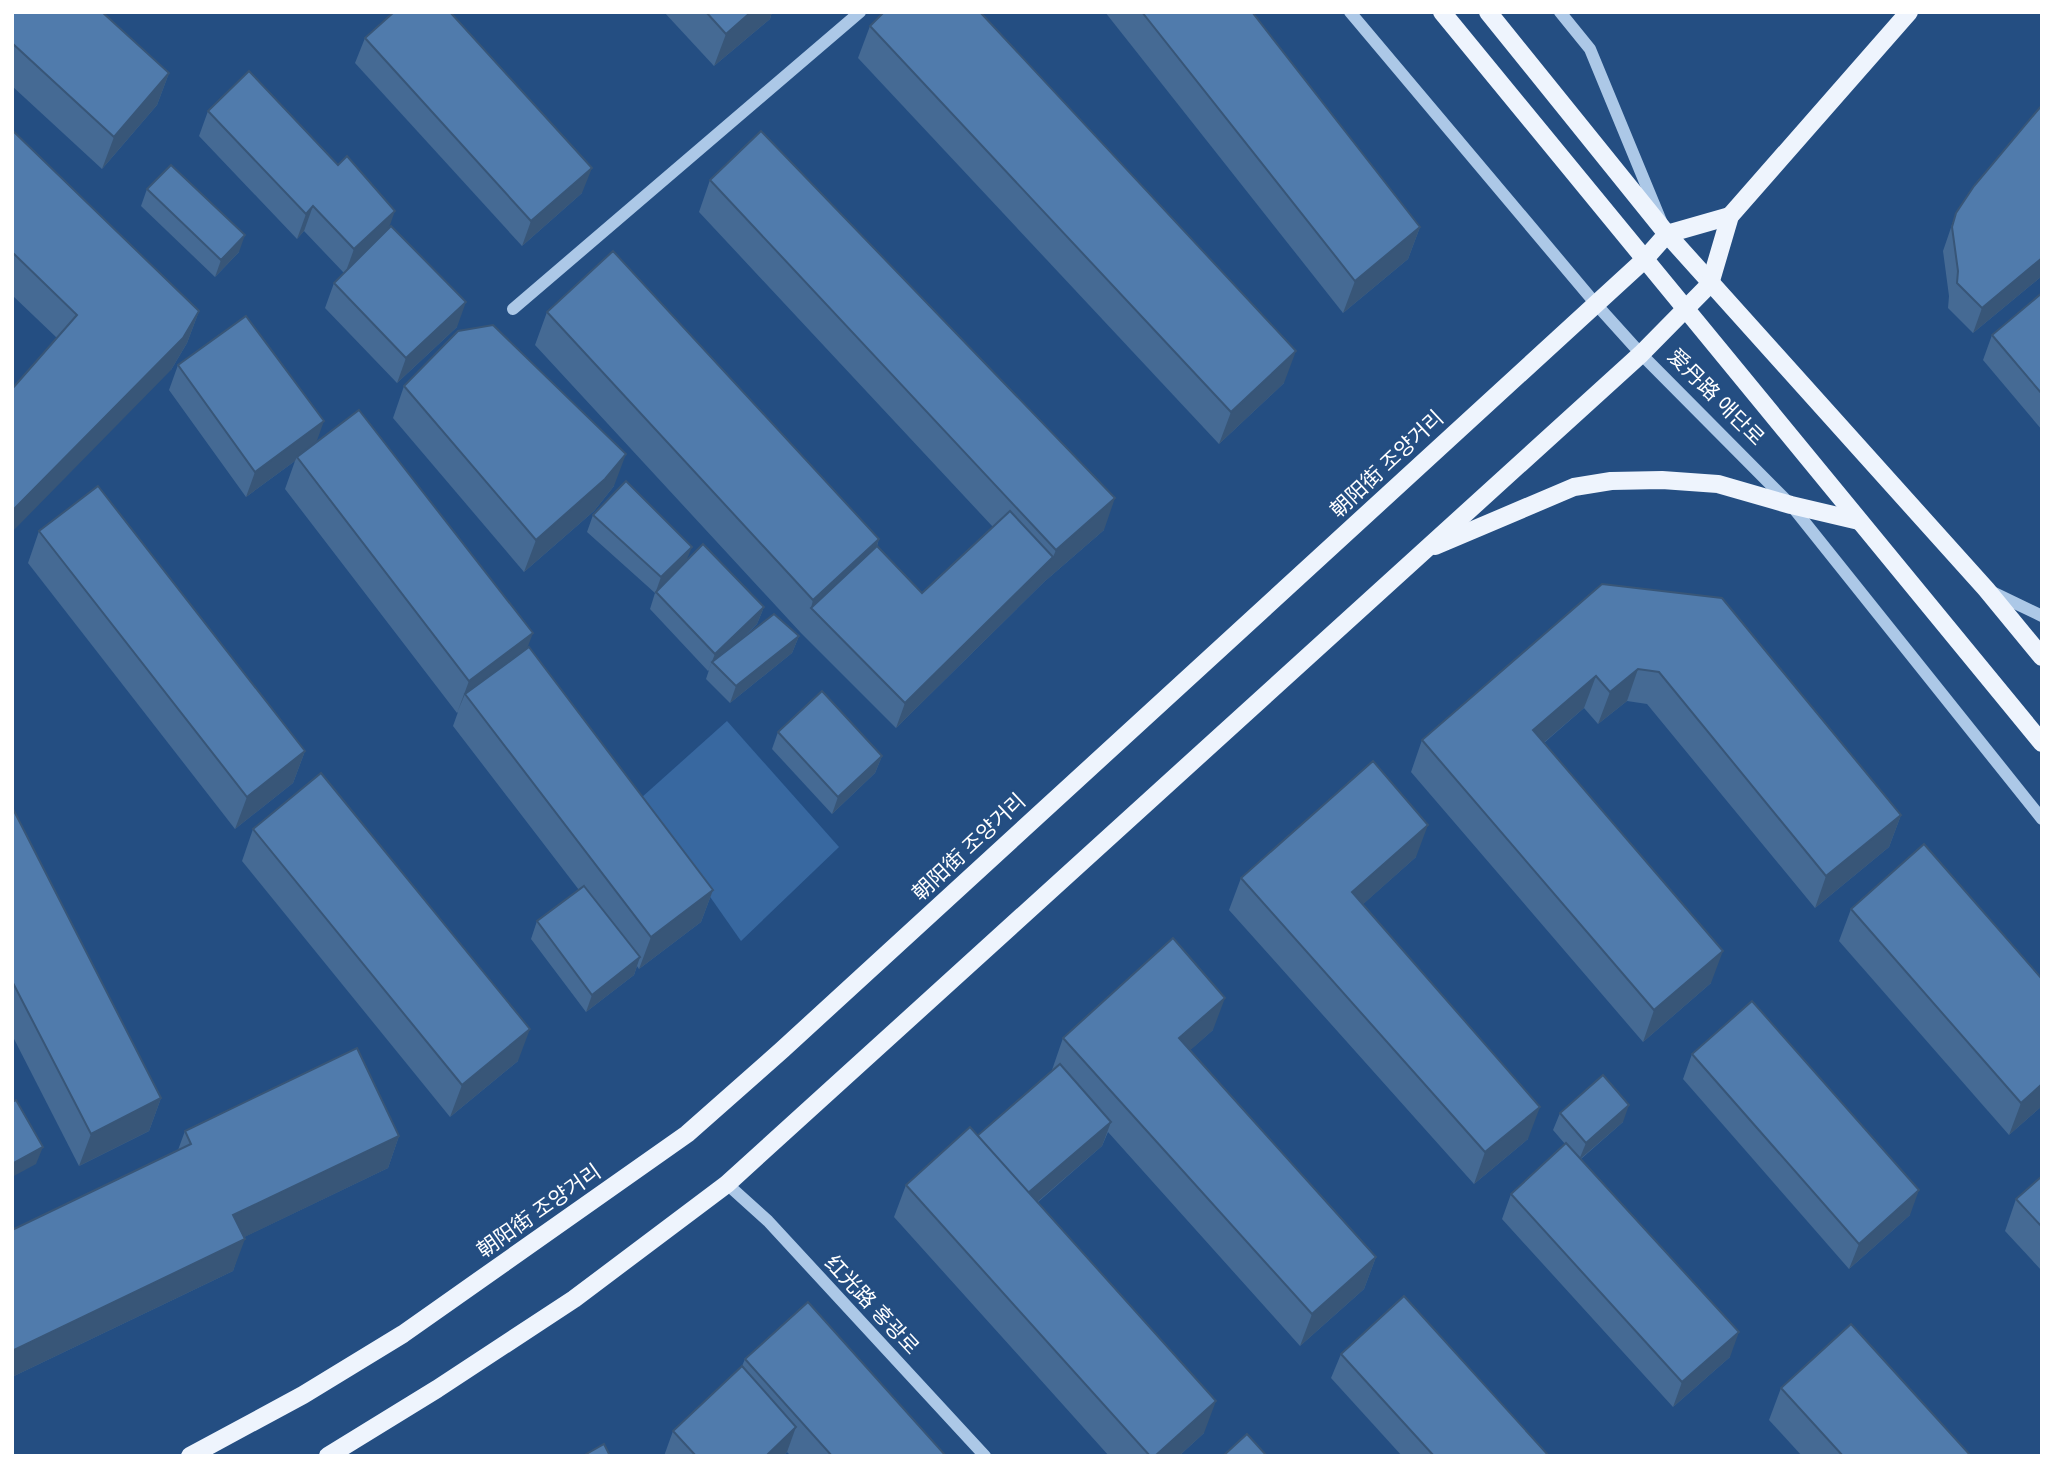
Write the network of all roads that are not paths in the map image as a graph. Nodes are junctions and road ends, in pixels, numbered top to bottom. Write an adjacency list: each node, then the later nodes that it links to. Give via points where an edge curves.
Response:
1 (860, 12): 12 (street)
2 (1350, 12): 11 (street, 爱丹路 애단로)
3 (1442, 12): 9 (main road, 爱丹路 애단로)
4 (1488, 12): 8 (main road)
5 (1560, 12): 8 (street, via 1590,49)
6 (1909, 12): 7 (main road)
7 (1730, 216): 8 (main road); 10 (main road)
8 (1667, 234): 9 (main road, 朝阳街 조양거리); 10 (main road)
9 (1644, 260): 11 (main road, 朝阳街 조양거리); 13 (main road, 爱丹路 애단로)
10 (1710, 284): 13 (main road); 18 (main road)
11 (1595, 303): 14 (street, 爱丹路 애단로); 24 (main road, 朝阳街 조양거리, via 687,1134 403,1334)
12 (513, 309)
13 (1685, 309): 14 (main road); 16 (main road, 爱丹路 애단로)
14 (1641, 354): 15 (street, 爱丹路 애단로); 17 (main road)
15 (1791, 505): 16 (main road); 17 (main road, via 1718,484 1611,481 1574,488); 22 (street, 爱丹路 애단로)
16 (1859, 521): 21 (main road, 爱丹路 애단로)
17 (1422, 551): 23 (main road)
18 (1986, 589): 19 (street); 20 (main road)
19 (2042, 616)
20 (2042, 657)
21 (2042, 743)
22 (2042, 819)
23 (727, 1184): 25 (main road, via 574,1299); 26 (street, 红光路 홍광로, via 768,1221)
24 (190, 1456)
25 (328, 1456)
26 (985, 1456)

